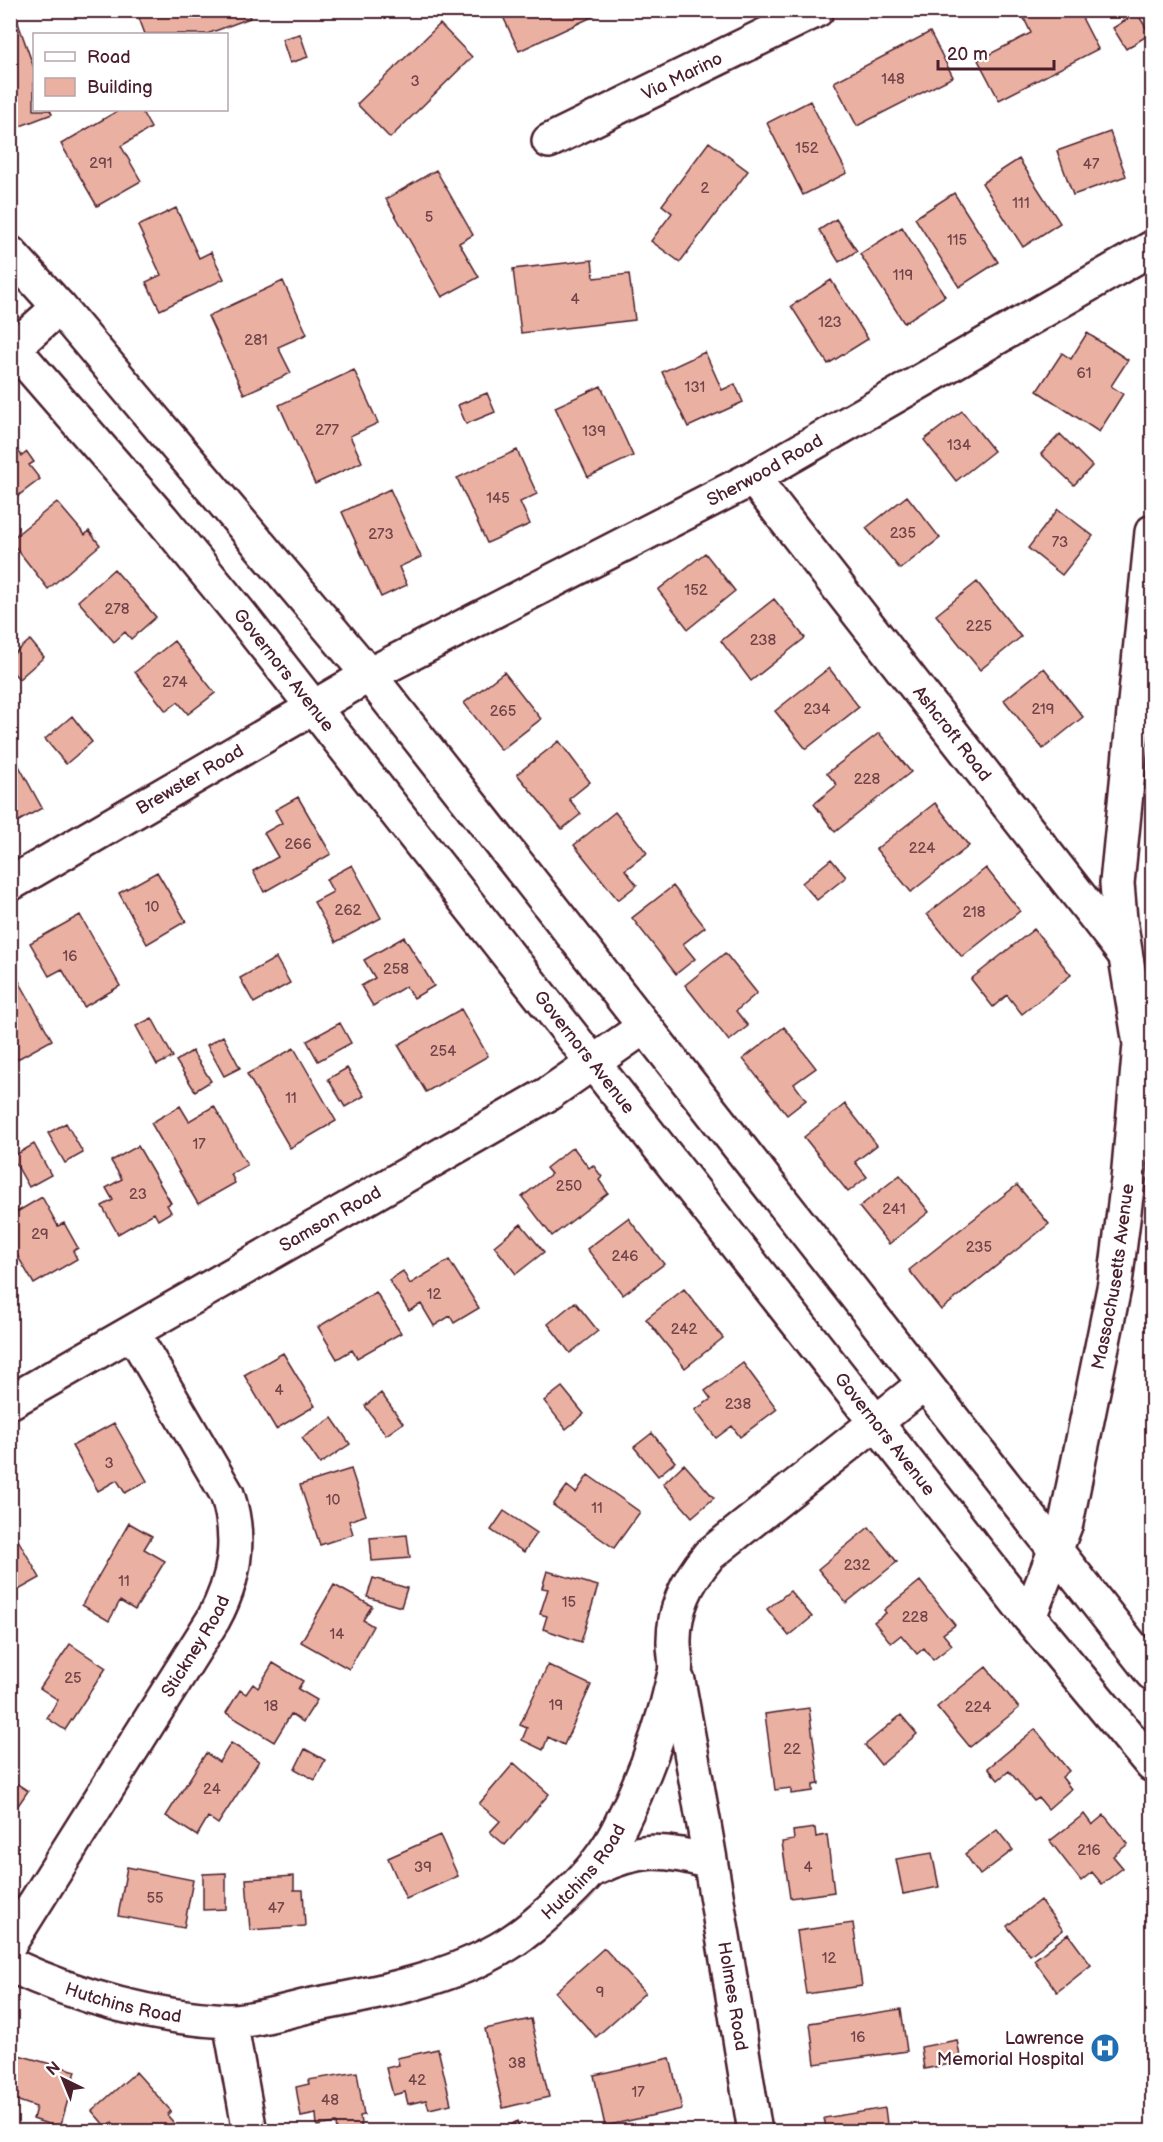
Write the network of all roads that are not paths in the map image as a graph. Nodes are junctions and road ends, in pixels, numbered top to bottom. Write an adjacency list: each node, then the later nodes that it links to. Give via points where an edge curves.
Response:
1 (817, 10): 2 (street, Via Marino)
2 (549, 141)
3 (1152, 248): 7 (street, Sherwood Road)
4 (10, 253): 5 (street)
5 (59, 307): 6 (street); 9 (street)
6 (12, 347): 10 (street, Governors Avenue, via 162,519)
7 (753, 478): 9 (street, Sherwood Road); 12 (street, Ashcroft Road)
8 (1152, 532): 12 (street, Massachusetts Avenue, via 1117,883)
9 (369, 675): 10 (street, Brewster Road); 14 (street)
10 (313, 708): 11 (street, Brewster Road); 15 (street, Governors Avenue)
11 (10, 884)
12 (1125, 955): 13 (street, Ashcroft Road); 20 (street, Massachusetts Avenue, via 1140,1044 1128,1180 1106,1330 1066,1523)
13 (1152, 988)
14 (644, 1027): 15 (street, Samson Road); 17 (street)
15 (593, 1064): 16 (street, Samson Road, via 548,1094); 19 (street, Governors Avenue)
16 (133, 1333): 18 (street, Samson Road); 27 (street, Stickney Road, via 227,1494 235,1523 234,1566 213,1620)
17 (924, 1384): 19 (street, Hutchins Road); 20 (street)
18 (10, 1402)
19 (876, 1421): 21 (street, Governors Avenue); 22 (street, Hutchins Road, via 698,1569 679,1604 674,1644)
20 (1056, 1553): 21 (street, Massachusetts Avenue); 23 (street)
21 (1029, 1617): 24 (street, Governors Avenue)
22 (676, 1668): 25 (street, Holmes Road); 26 (street, Hutchins Road, via 662,1727 645,1770 620,1827)
23 (1152, 1673)
24 (1152, 1765)
25 (709, 1862): 26 (street, via 663,1851 643,1852 621,1856); 31 (street, Holmes Road)
26 (596, 1868): 29 (street, Hutchins Road, via 528,1930 476,1960 345,1999)
27 (10, 1943)
28 (10, 1965): 29 (street, Hutchins Road, via 68,1989 137,2010)
29 (230, 2021): 30 (street)
30 (250, 2132)
31 (755, 2132)

